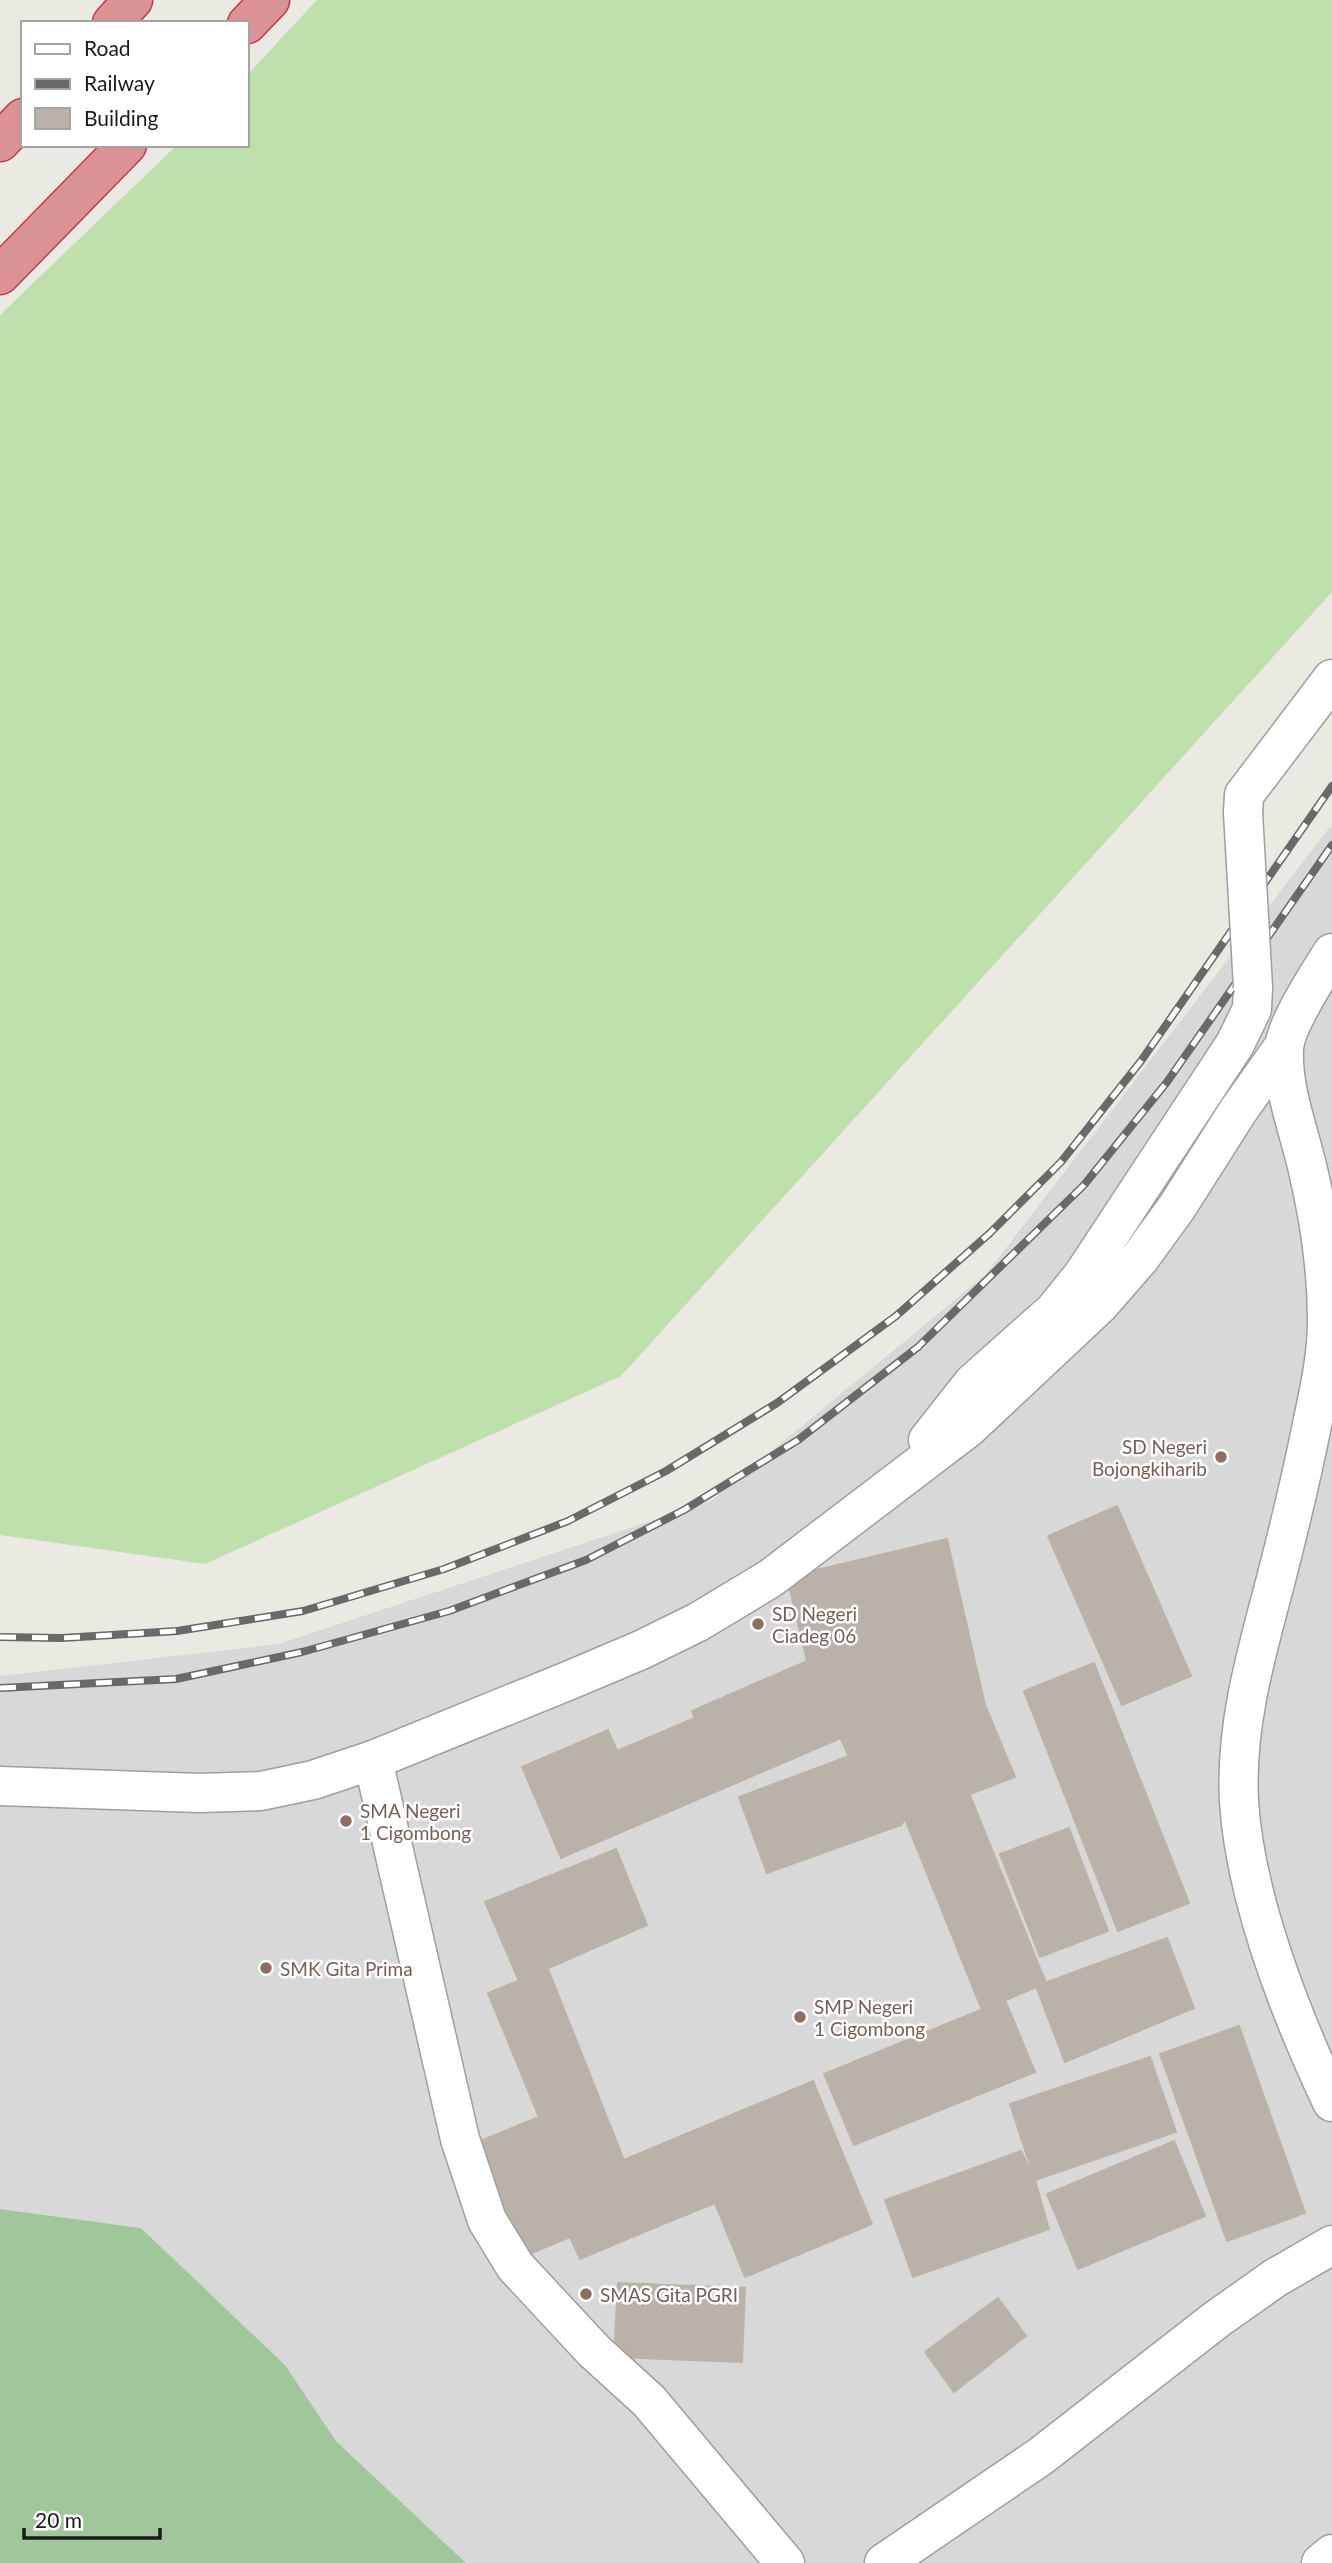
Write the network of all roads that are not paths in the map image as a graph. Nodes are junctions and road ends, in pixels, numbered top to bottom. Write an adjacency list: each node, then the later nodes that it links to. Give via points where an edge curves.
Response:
1 (133, 0): 3 (highway)
2 (270, 0): 4 (highway)
3 (114, 21)
4 (248, 23)
5 (21, 120): 6 (highway)
6 (0, 142)
7 (125, 147): 8 (highway)
8 (0, 275)
9 (1332, 679): 12 (street, bridge, via 1244,795 1253,986 1252,1009 1235,1044 1083,1275 1054,1311 973,1383)
10 (1332, 953): 11 (street, via 1300,1007)
11 (1284, 1046): 12 (street, via 1177,1207 1100,1305 968,1428); 15 (street, via 1286,1082 1315,1199 1327,1321 1324,1365 1301,1481 1259,1644 1238,1760 1246,1853 1263,1923)
12 (893, 1485): 13 (street, via 771,1578 698,1622)
13 (373, 1760): 14 (street, via 261,1791); 18 (street, via 460,2139 487,2220 515,2266 649,2402)
14 (0, 1786)
15 (1332, 2102)
16 (1332, 2245): 19 (street, via 1217,2319 1041,2456)
17 (1332, 2554): 20 (street)
18 (785, 2563)
19 (884, 2563)
20 (1321, 2563)

